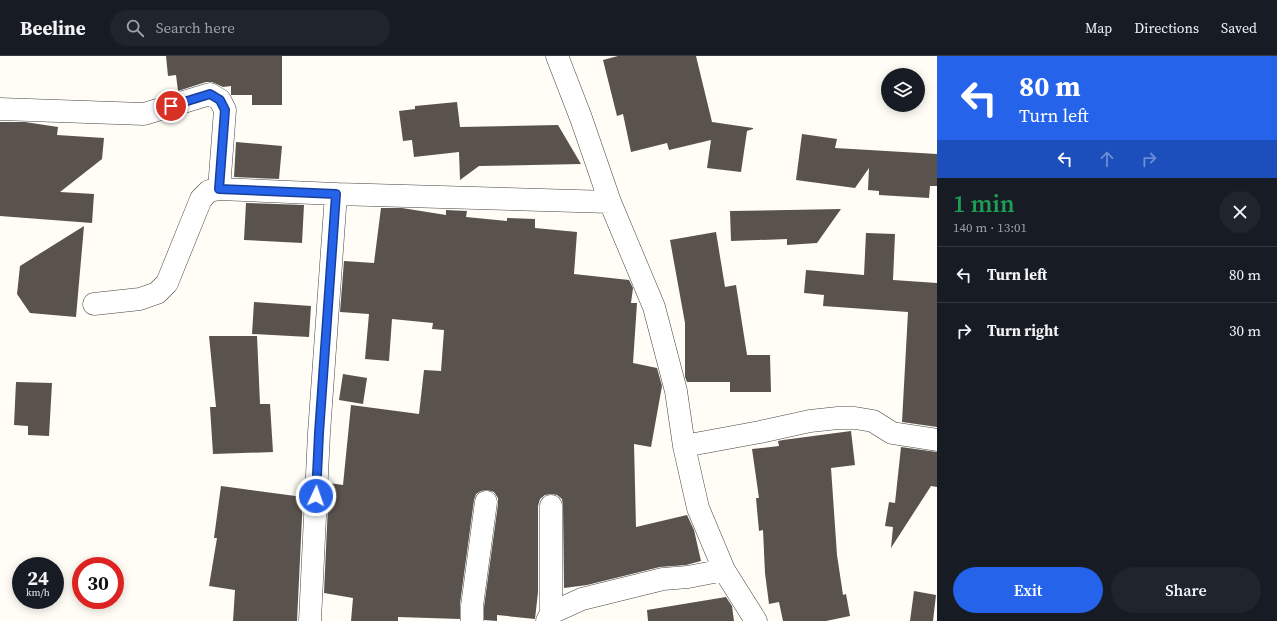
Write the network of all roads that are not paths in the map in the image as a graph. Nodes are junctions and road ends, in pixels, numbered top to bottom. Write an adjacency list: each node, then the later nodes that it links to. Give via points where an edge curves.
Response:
1 (557, 56): 5 (street)
2 (0, 109): 3 (street, via 144,114 210,94 220,100 225,110)
3 (219, 189): 4 (street); 6 (street, via 209,191 201,199 167,283 157,293 140,299)
4 (336, 194): 5 (street); 13 (street, via 319,433)
5 (610, 202): 8 (street, via 654,307 676,391)
6 (94, 304)
7 (937, 440): 8 (street, via 892,433 873,421 844,418 810,421)
8 (684, 446): 11 (street, via 698,508)
9 (486, 502): 14 (street)
10 (551, 506): 12 (street)
11 (724, 570): 12 (street, via 688,578 663,579 582,599); 15 (street)
12 (549, 617)
13 (310, 621)
14 (472, 621)
15 (756, 621)

